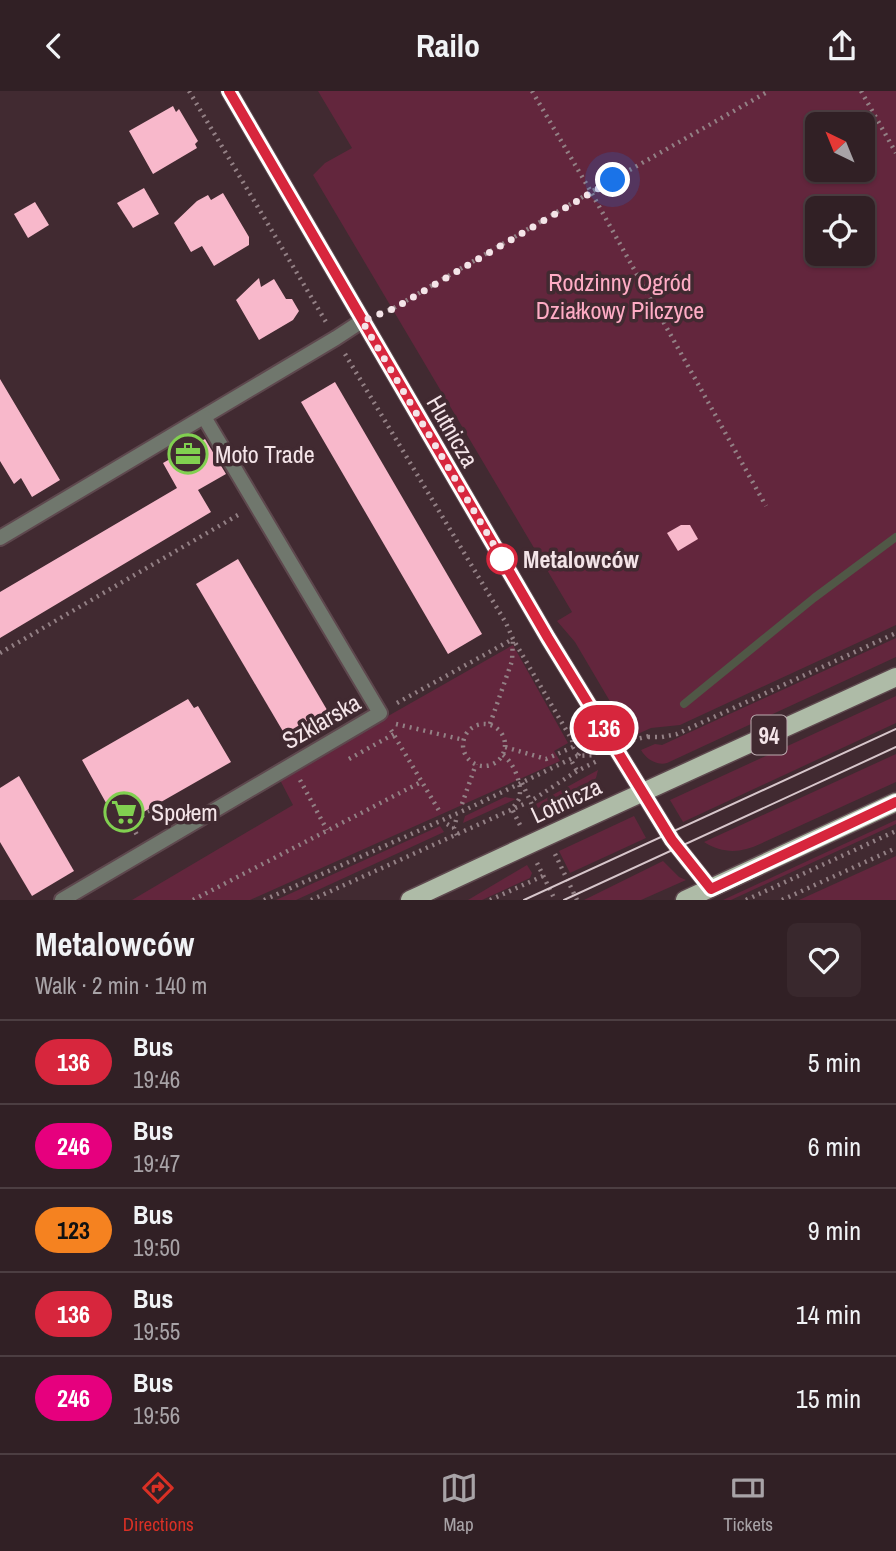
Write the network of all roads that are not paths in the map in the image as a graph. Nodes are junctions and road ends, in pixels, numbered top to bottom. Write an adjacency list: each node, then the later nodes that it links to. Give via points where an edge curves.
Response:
1 (229, 91): 2 (street, Hutnicza)
2 (362, 321): 3 (street); 6 (street, Hutnicza)
3 (204, 417): 4 (street); 9 (street, Szklarska, via 383,717 292,764)
4 (1, 536)
5 (896, 677): 6 (main road, Lotnicza / 94)
6 (642, 792): 8 (street, Hutnicza); 10 (main road, Lotnicza / 94)
7 (896, 802): 8 (main road)
8 (711, 889): 11 (main road)
9 (62, 900)
10 (410, 900)
11 (685, 900)

